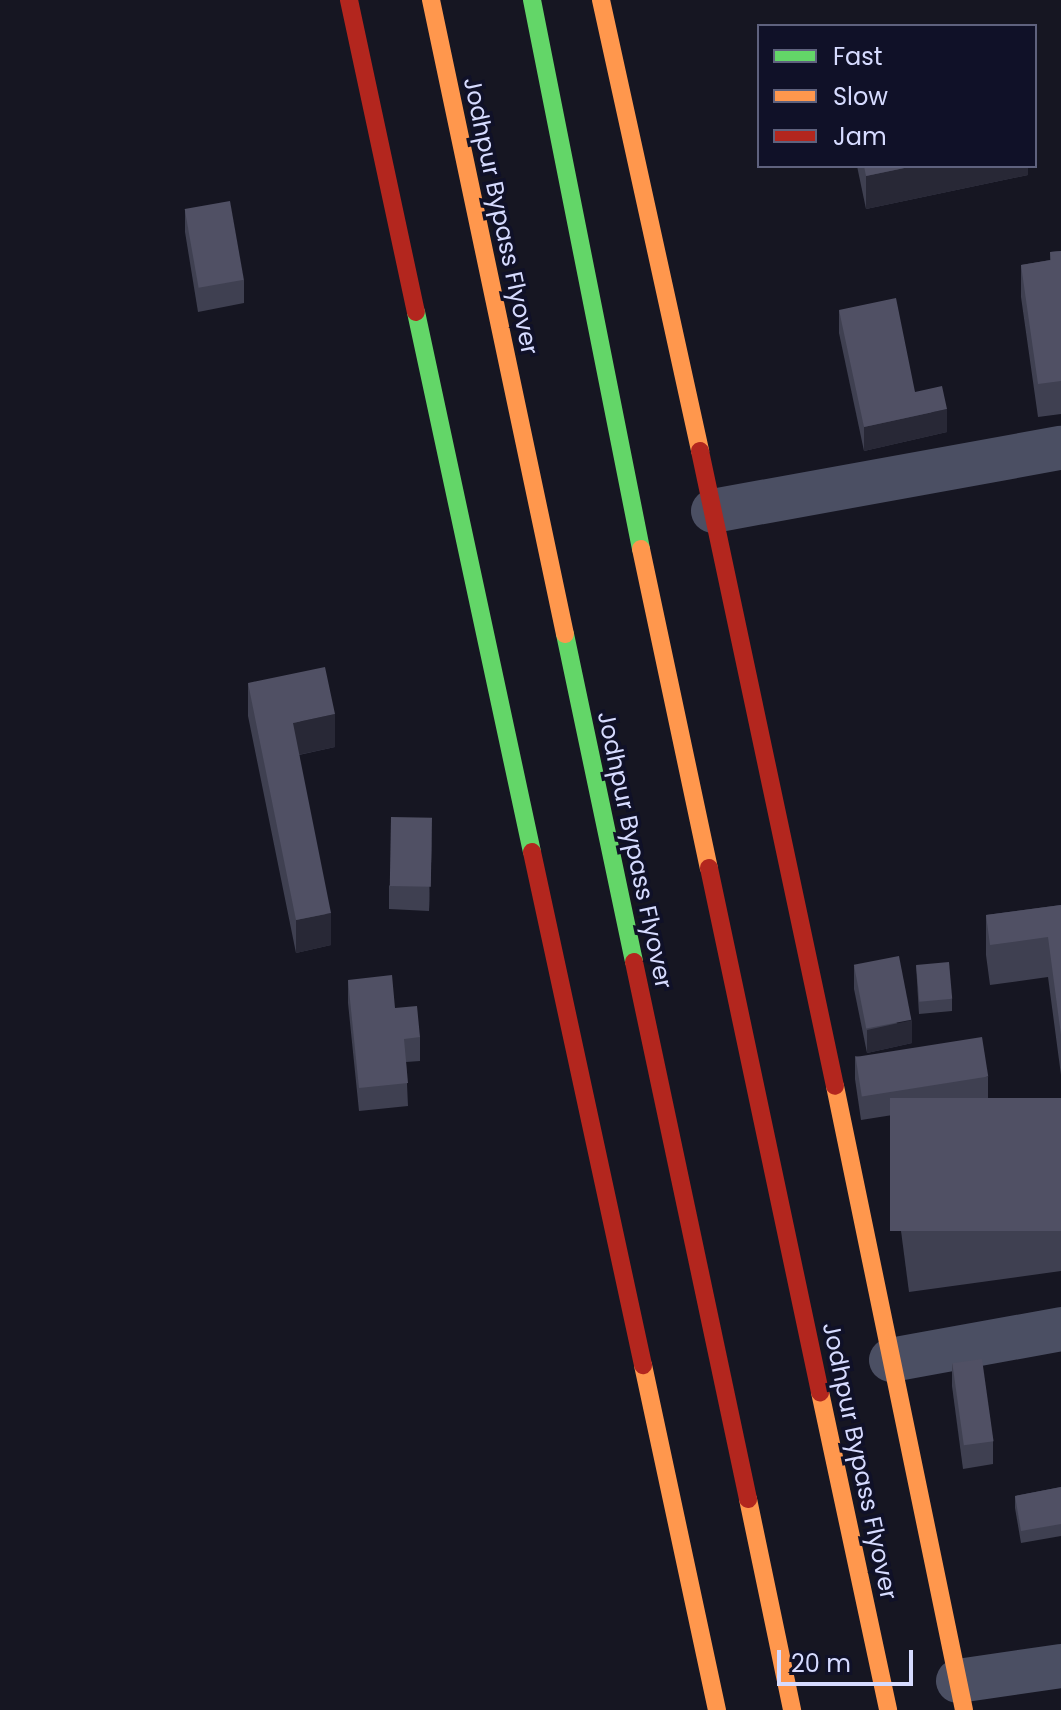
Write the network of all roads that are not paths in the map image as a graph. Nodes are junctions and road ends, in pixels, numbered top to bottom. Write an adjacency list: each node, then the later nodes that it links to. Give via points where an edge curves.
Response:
1 (349, 0): 11 (main road)
2 (431, 0): 12 (main road, Jodhpur Bypass Flyover)
3 (532, 0): 13 (main road, Jodhpur Bypass Flyover, via 638,536)
4 (601, 0): 6 (main road)
5 (1061, 448): 6 (street)
6 (713, 511): 8 (main road)
7 (1061, 1329): 8 (street)
8 (891, 1360): 10 (main road)
9 (1061, 1666): 10 (street)
10 (961, 1696)
11 (717, 1710)
12 (792, 1710)
13 (888, 1710)

